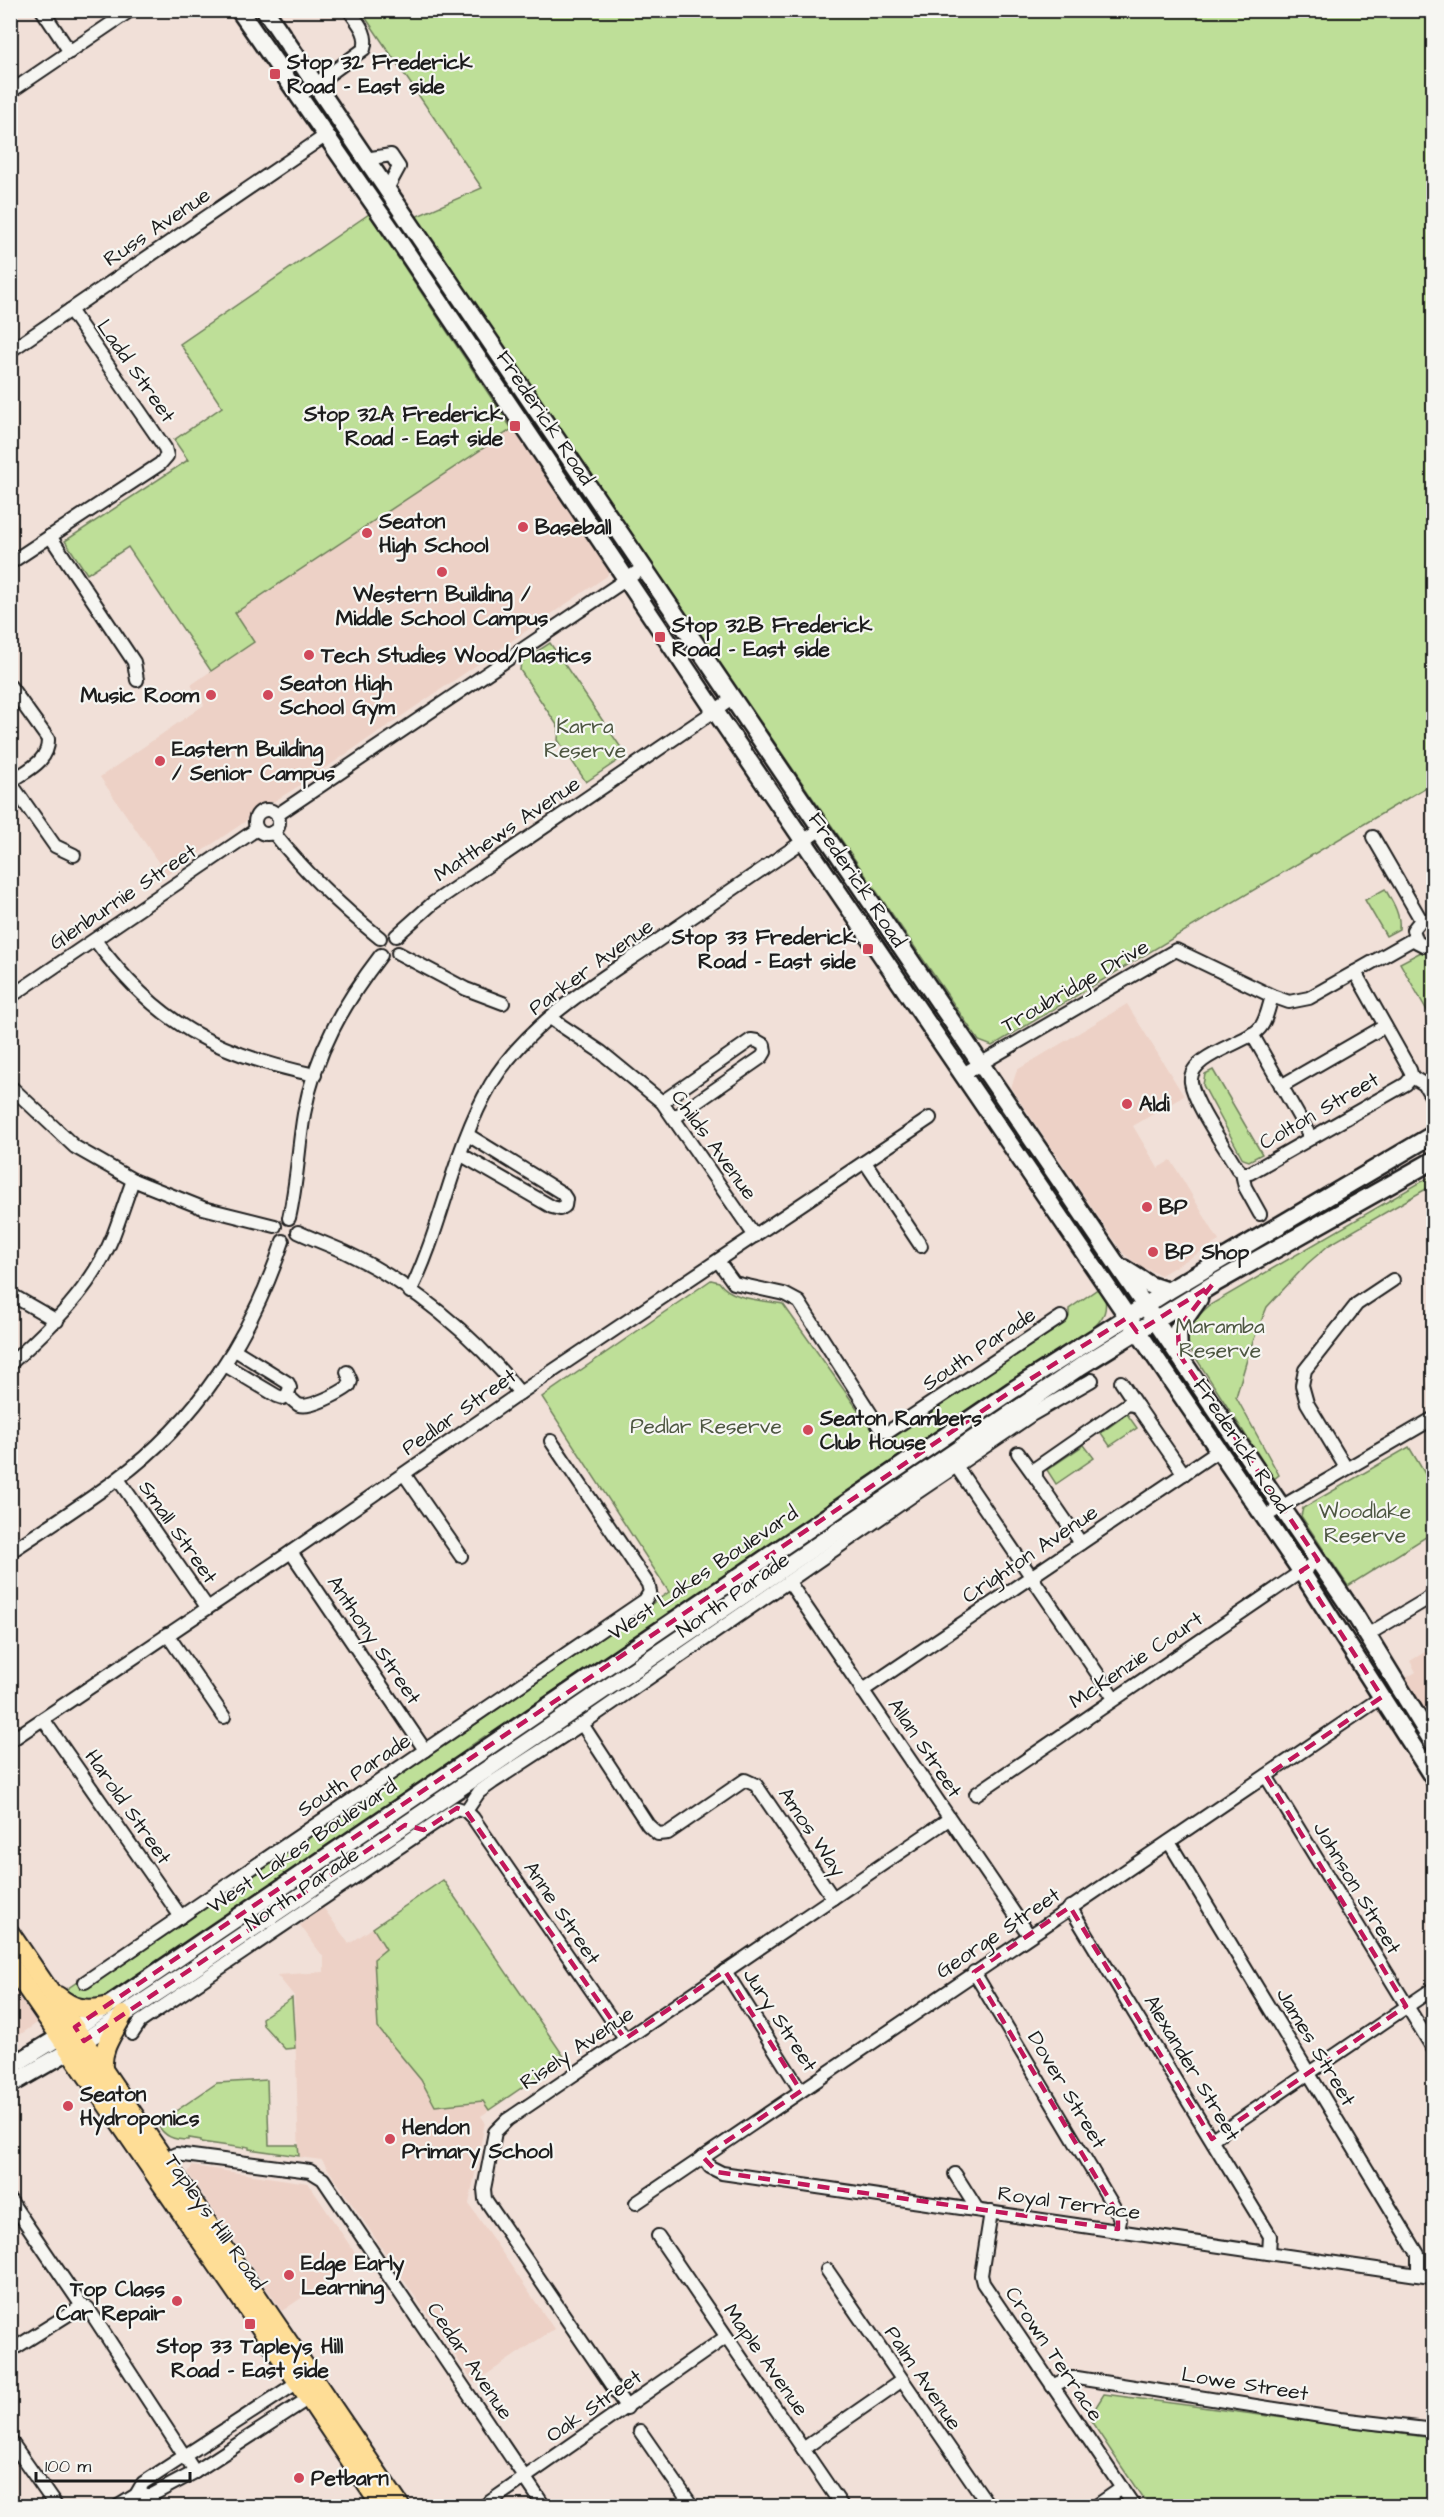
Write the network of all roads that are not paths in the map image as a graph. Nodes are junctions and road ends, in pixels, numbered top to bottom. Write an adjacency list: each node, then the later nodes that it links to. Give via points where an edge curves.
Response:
1 (42, 10): 6 (street)
2 (131, 10): 6 (street)
3 (239, 10): 9 (main road, Frederick Road)
4 (265, 10): 7 (main road, Frederick Road)
5 (350, 10): 7 (street, via 366,38 364,49)
6 (70, 52): 8 (street)
7 (314, 85): 9 (street); 11 (main road, Frederick Road)
8 (10, 93)
9 (298, 97): 10 (main road, Frederick Road)
10 (325, 136): 13 (main road, Frederick Road); 14 (street, Russ Avenue)
11 (365, 159): 12 (main road, Frederick Road); 12 (street, via 391,155 399,167)
12 (389, 196): 13 (main road, via 396,220); 18 (main road, Frederick Road)
13 (391, 229): 19 (main road, Frederick Road)
14 (70, 310): 15 (street, Russ Avenue); 16 (street, Ladd Street, via 167,456)
15 (10, 351)
16 (50, 536): 17 (street); 20 (street, via 134,662)
17 (10, 563)
18 (643, 568): 19 (street); 22 (main road, Frederick Road)
19 (627, 579): 23 (main road, Frederick Road); 25 (street)
20 (137, 680)
21 (10, 686): 24 (street, via 48,740 43,759)
22 (732, 699): 23 (street, Matthews Avenue); 27 (main road, Frederick Road)
23 (715, 711): 30 (main road, Frederick Road); 33 (street, Matthews Avenue, via 433,903)
24 (10, 782): 31 (street, via 55,846)
25 (276, 815): 26 (street, via 267,810 260,812 255,822); 28 (street, via 279,823)
26 (257, 829): 28 (street); 36 (street, Glenburnie Street)
27 (821, 829): 30 (street, Parker Avenue); 47 (main road, Frederick Road)
28 (273, 832): 34 (street, via 330,898)
29 (1373, 837): 32 (street)
30 (803, 841): 44 (street, Parker Avenue); 48 (main road, Frederick Road)
31 (74, 855)
32 (1427, 920): 35 (street, via 1413,930)
33 (396, 936): 34 (street, via 387,934); 38 (street, via 400,942)
34 (380, 938): 39 (street)
35 (1415, 938): 37 (street, via 1421,945); 40 (street, Troubridge Drive)
36 (95, 940): 42 (street, Glenburnie Street); 49 (street, via 116,969 150,1002 198,1036 236,1054)
37 (1434, 945)
38 (398, 952): 39 (street, via 388,957); 43 (street, via 466,989)
39 (381, 954): 49 (street, via 334,1023)
40 (1355, 972): 41 (street, Troubridge Drive, via 1300,1001); 45 (street, Colton Street)
41 (1272, 996): 46 (street, via 1261,1025); 47 (street, Troubridge Drive, via 1176,950)
42 (10, 997)
43 (503, 1003)
44 (550, 1018): 54 (street, Childs Avenue, via 601,1052); 58 (street, Parker Avenue, via 512,1056 493,1082)
45 (1385, 1026): 50 (street, Colton Street); 52 (street)
46 (1252, 1034): 52 (street); 63 (street, via 1197,1064 1191,1075 1199,1102)
47 (981, 1063): 48 (street); 73 (main road, Frederick Road)
48 (963, 1074): 76 (main road, Frederick Road)
49 (315, 1075): 66 (street, via 304,1112)
50 (1412, 1077): 53 (street, Colton Street, via 1424,1084); 59 (street, Colton Street)
51 (10, 1086): 64 (street, via 75,1148)
52 (1281, 1086): 59 (street)
53 (1434, 1101)
54 (662, 1102): 55 (street, Childs Avenue); 55 (street, via 751,1040 764,1045 762,1057)
55 (674, 1118): 69 (street, Childs Avenue)
56 (930, 1118): 62 (street, Pedlar Street)
57 (1434, 1134): 77 (main road, West Lakes Boulevard)
58 (468, 1135): 60 (street, Parker Avenue); 60 (street, via 562,1193 565,1206 552,1207)
59 (1311, 1138): 63 (street, Colton Street, via 1250,1173)
60 (460, 1154): 78 (street, Parker Avenue)
61 (1434, 1160): 75 (main road, West Lakes Boulevard)
62 (865, 1162): 69 (street, Pedlar Street); 71 (street)
63 (1242, 1173): 65 (street)
64 (133, 1180): 67 (street, via 203,1208); 84 (street, via 112,1238 87,1282)
65 (1260, 1214)
66 (289, 1218): 67 (street); 68 (street, via 296,1223)
67 (275, 1226): 70 (street, via 277,1237)
68 (298, 1232): 70 (street, via 292,1240); 78 (street, via 346,1253)
69 (755, 1236): 72 (street, Pedlar Street)
70 (283, 1241): 88 (street, via 262,1298)
71 (921, 1246)
72 (718, 1262): 81 (street, South Parade, via 734,1283 784,1293 799,1302 880,1428 888,1432); 97 (street, Pedlar Street)
73 (1117, 1264): 77 (main road, via 1150,1285); 80 (main road, Frederick Road)
74 (1393, 1280): 106 (street, via 1358,1304 1305,1370 1302,1385 1306,1404)
75 (1212, 1285): 83 (main road, West Lakes Boulevard); 89 (main road, via 1178,1329)
76 (1108, 1289): 82 (main road, Frederick Road); 86 (main road, via 1111,1311)
77 (1168, 1291): 80 (main road, West Lakes Boulevard)
78 (410, 1292): 97 (street, via 456,1325 495,1361)
79 (10, 1294): 84 (street)
80 (1145, 1306): 82 (main road, West Lakes Boulevard); 83 (main road, Frederick Road)
81 (1061, 1317)
82 (1127, 1318): 85 (main road, Frederick Road); 86 (main road, West Lakes Boulevard)
83 (1155, 1320): 85 (main road, West Lakes Boulevard); 89 (main road, Frederick Road)
84 (57, 1321): 91 (street)
85 (1137, 1332): 87 (main road, West Lakes Boulevard); 90 (main road, Frederick Road)
86 (1093, 1340): 156 (main road, West Lakes Boulevard)
87 (1115, 1345): 90 (main road); 93 (main road, West Lakes Boulevard)
88 (235, 1350): 92 (street); 99 (street, via 288,1383)
89 (1179, 1354): 111 (main road, Frederick Road)
90 (1158, 1362): 103 (main road, Frederick Road)
91 (10, 1364)
92 (225, 1365): 99 (street, via 278,1396); 110 (street, via 173,1430)
93 (1081, 1366): 98 (street); 139 (main road, West Lakes Boulevard)
94 (347, 1372): 99 (street, via 349,1386 318,1402 298,1405)
95 (1092, 1380): 98 (street, North Parade)
96 (1121, 1382): 100 (street)
97 (520, 1393): 107 (street, Pedlar Street)
98 (1071, 1393): 105 (street, North Parade)
99 (287, 1395)
100 (1137, 1406): 108 (street); 109 (street, via 1128,1404 1045,1461 1036,1468)
101 (1434, 1418): 106 (street)
102 (551, 1440): 133 (street, South Parade, via 650,1592 645,1600)
103 (1219, 1450): 108 (street, Crighton Avenue); 112 (main road, Frederick Road)
104 (1018, 1453): 109 (street)
105 (956, 1466): 119 (street); 120 (street, North Parade)
106 (1346, 1468): 111 (street)
107 (404, 1474): 115 (street, Pedlar Street); 116 (street)
108 (1184, 1474): 113 (street, Crighton Avenue)
109 (1036, 1478): 113 (street)
110 (118, 1479): 114 (street); 122 (street, Small Street)
111 (1281, 1506): 112 (street); 117 (main road, Frederick Road)
112 (1264, 1517): 118 (main road, Frederick Road)
113 (1082, 1543): 119 (street, Crighton Avenue)
114 (10, 1551)
115 (291, 1552): 122 (street, Pedlar Street); 133 (street, Anthony Street)
116 (461, 1556)
117 (1318, 1560): 118 (street, McKenzie Court); 124 (main road, Frederick Road)
118 (1301, 1571): 126 (main road, Frederick Road); 127 (street, McKenzie Court)
119 (1031, 1576): 125 (street, Crighton Avenue); 127 (street)
120 (789, 1582): 125 (street, Allan Street); 130 (street, North Parade)
121 (1434, 1594): 124 (street)
122 (207, 1607): 123 (street, Pedlar Street)
123 (168, 1634): 128 (street); 129 (street, Pedlar Street)
124 (1367, 1635): 132 (main road, Frederick Road)
125 (862, 1690): 138 (street, Allan Street)
126 (1382, 1697): 134 (street, George Street); 135 (main road, Frederick Road)
127 (1114, 1698): 136 (street, McKenzie Court)
128 (224, 1717)
129 (42, 1719): 131 (street, Pedlar Street); 144 (street, Harold Street)
130 (582, 1724): 137 (street, North Parade, via 479,1792); 142 (street, Amos Way, via 648,1825 658,1833 668,1833 745,1780 756,1785)
131 (10, 1741)
132 (1434, 1744)
133 (425, 1750): 144 (street, South Parade)
134 (1266, 1776): 141 (street, George Street); 155 (street, Johnson Street)
135 (1434, 1779)
136 (976, 1794)
137 (466, 1811): 140 (street, North Parade, via 456,1808); 160 (street, Anne Street)
138 (949, 1819): 142 (street, Risely Avenue); 146 (street, Allan Street)
139 (405, 1825): 140 (street); 150 (main road, West Lakes Boulevard)
140 (424, 1830): 151 (street, North Parade)
141 (1169, 1842): 143 (street, George Street); 164 (street, James Street)
142 (833, 1898): 148 (street, Risely Avenue)
143 (1071, 1907): 146 (street, George Street); 167 (street, Alexander Street)
144 (181, 1917): 152 (street, South Parade)
145 (10, 1933): 153 (main road, Tapleys Hill Road)
146 (1029, 1935): 149 (street, George Street)
147 (10, 1964): 159 (main road, Tapleys Hill Road)
148 (725, 1971): 160 (street, Risely Avenue); 166 (street, Jury Street)
149 (974, 1972): 166 (street, George Street); 175 (street, Dover Street, via 1118,2214)
150 (184, 1975): 151 (street); 157 (main road, West Lakes Boulevard)
151 (201, 1981): 158 (street, North Parade, via 140,2022)
152 (85, 1982)
153 (48, 1987): 156 (main road, via 80,2009); 159 (main road, Tapleys Hill Road)
154 (1434, 1988): 155 (street)
155 (1407, 2006): 161 (street, Johnson Street); 164 (street)
156 (105, 2007): 159 (main road, West Lakes Boulevard)
157 (123, 2015): 159 (main road, West Lakes Boulevard); 163 (main road, via 105,2045)
158 (132, 2034)
159 (72, 2039): 162 (main road, West Lakes Boulevard); 163 (main road, Tapleys Hill Road); 165 (main road, West Lakes Boulevard); 169 (main road, Tapleys Hill Road)
160 (625, 2039): 187 (street, Risely Avenue, via 500,2125 495,2132 484,2194)
161 (1434, 2050)
162 (10, 2067)
163 (104, 2069): 169 (main road, Tapleys Hill Road)
164 (1309, 2073): 167 (street); 179 (street, James Street, via 1418,2254)
165 (10, 2085)
166 (801, 2091): 168 (street, George Street)
167 (1212, 2139): 177 (street, Alexander Street, via 1270,2236)
168 (703, 2157): 172 (street, George Street); 173 (street, Royal Terrace, via 710,2167 722,2173)
169 (157, 2163): 186 (main road, Tapleys Hill Road); 194 (street, Cedar Avenue, via 176,2154 300,2169 323,2179)
170 (955, 2174): 173 (street)
171 (10, 2200): 181 (street)
172 (636, 2204)
173 (977, 2209): 174 (street, Royal Terrace)
174 (991, 2212): 175 (street, Royal Terrace); 185 (street, Crown Terrace, via 982,2283)
175 (1118, 2229): 177 (street, Royal Terrace)
176 (658, 2236): 182 (street, Maple Avenue)
177 (1269, 2253): 179 (street, Royal Terrace)
178 (827, 2270): 184 (street, Palm Avenue)
179 (1418, 2275): 180 (street, Royal Terrace)
180 (1433, 2278)
181 (82, 2306): 183 (street); 192 (street, via 88,2308)
182 (726, 2337): 187 (street, Oak Street); 191 (street, Maple Avenue)
183 (10, 2351)
184 (901, 2380): 191 (street); 205 (street, Palm Avenue)
185 (1052, 2386): 188 (street, Lowe Street, via 1077,2378); 195 (street, Crown Terrace)
186 (307, 2387): 192 (street); 193 (street); 199 (main road, Tapleys Hill Road); 200 (main road, Tapleys Hill Road)
187 (627, 2408): 194 (street, Oak Street)
188 (1434, 2430)
189 (640, 2431): 203 (street)
190 (10, 2440): 197 (street)
191 (803, 2449): 204 (street, Maple Avenue)
192 (184, 2456): 193 (street); 196 (street, via 143,2483)
193 (195, 2472): 196 (street, via 152,2495)
194 (525, 2478): 201 (street, Oak Street); 202 (street, Cedar Avenue)
195 (1122, 2488): 206 (street); 207 (street, Crown Terrace)
196 (136, 2495): 198 (street)
197 (56, 2506)
198 (118, 2506)
199 (381, 2506)
200 (400, 2506)
201 (484, 2506)
202 (544, 2506)
203 (692, 2506)
204 (842, 2506)
205 (989, 2506)
206 (1096, 2506)
207 (1134, 2506)

